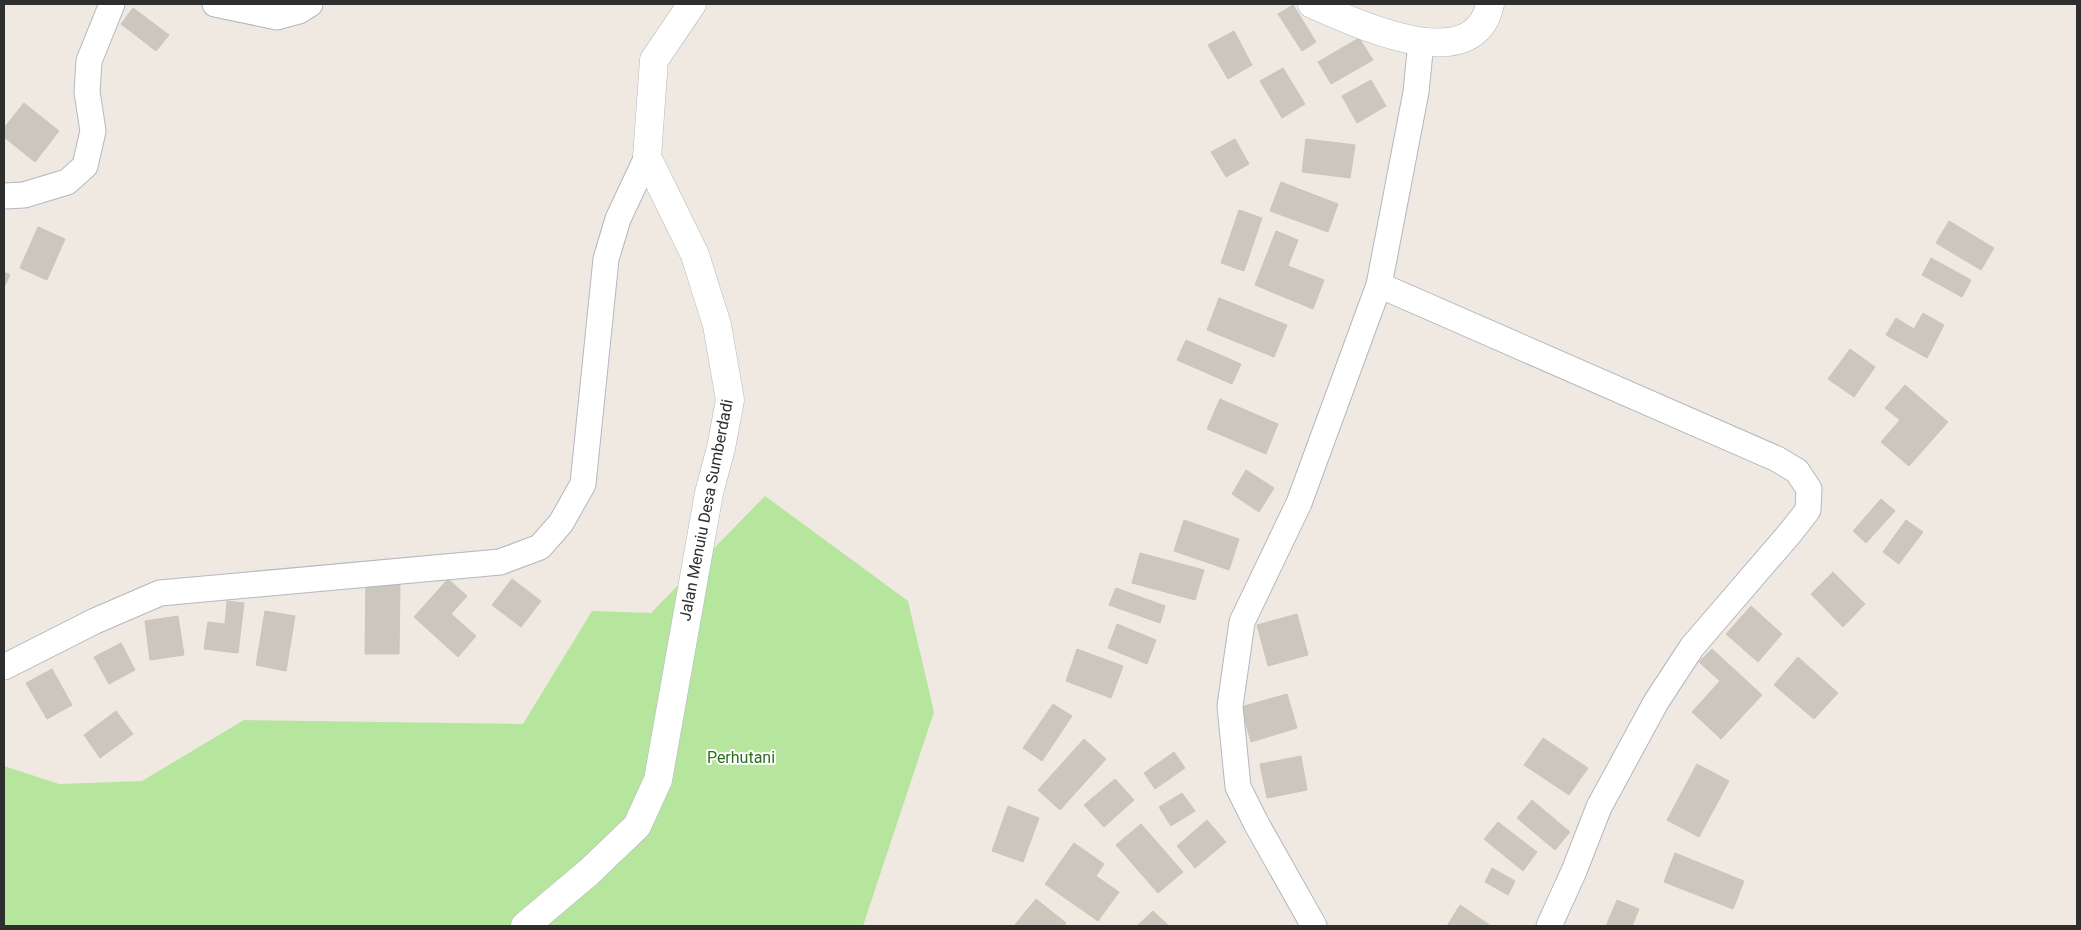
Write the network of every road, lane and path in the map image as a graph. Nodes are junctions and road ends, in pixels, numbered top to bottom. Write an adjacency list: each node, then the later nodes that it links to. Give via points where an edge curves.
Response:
1 (112, 4): 9 (street, via 89,61 87,92 94,131 85,166 67,182)
2 (215, 4): 3 (street, via 277,17)
3 (310, 4)
4 (692, 4): 8 (street, via 654,60)
5 (1312, 4): 7 (street, via 1370,29)
6 (1490, 4): 7 (street, via 1476,31 1454,41)
7 (1421, 42): 10 (street, via 1416,92)
8 (647, 157): 11 (street, via 618,219 606,259 583,484 560,523 540,547 500,562 160,593 95,621); 13 (street, Jalan Menuiu Desa Sumberdadi, via 695,255 717,325 730,400 709,493 658,780 637,826)
9 (4, 196)
10 (1379, 286): 12 (street, via 1299,503 1242,622 1230,706 1238,787); 14 (street, via 1777,458 1797,471 1809,489 1808,510 1692,647 1656,702 1599,807)
11 (4, 667)
12 (1309, 918)
13 (525, 926)
14 (1549, 926)

